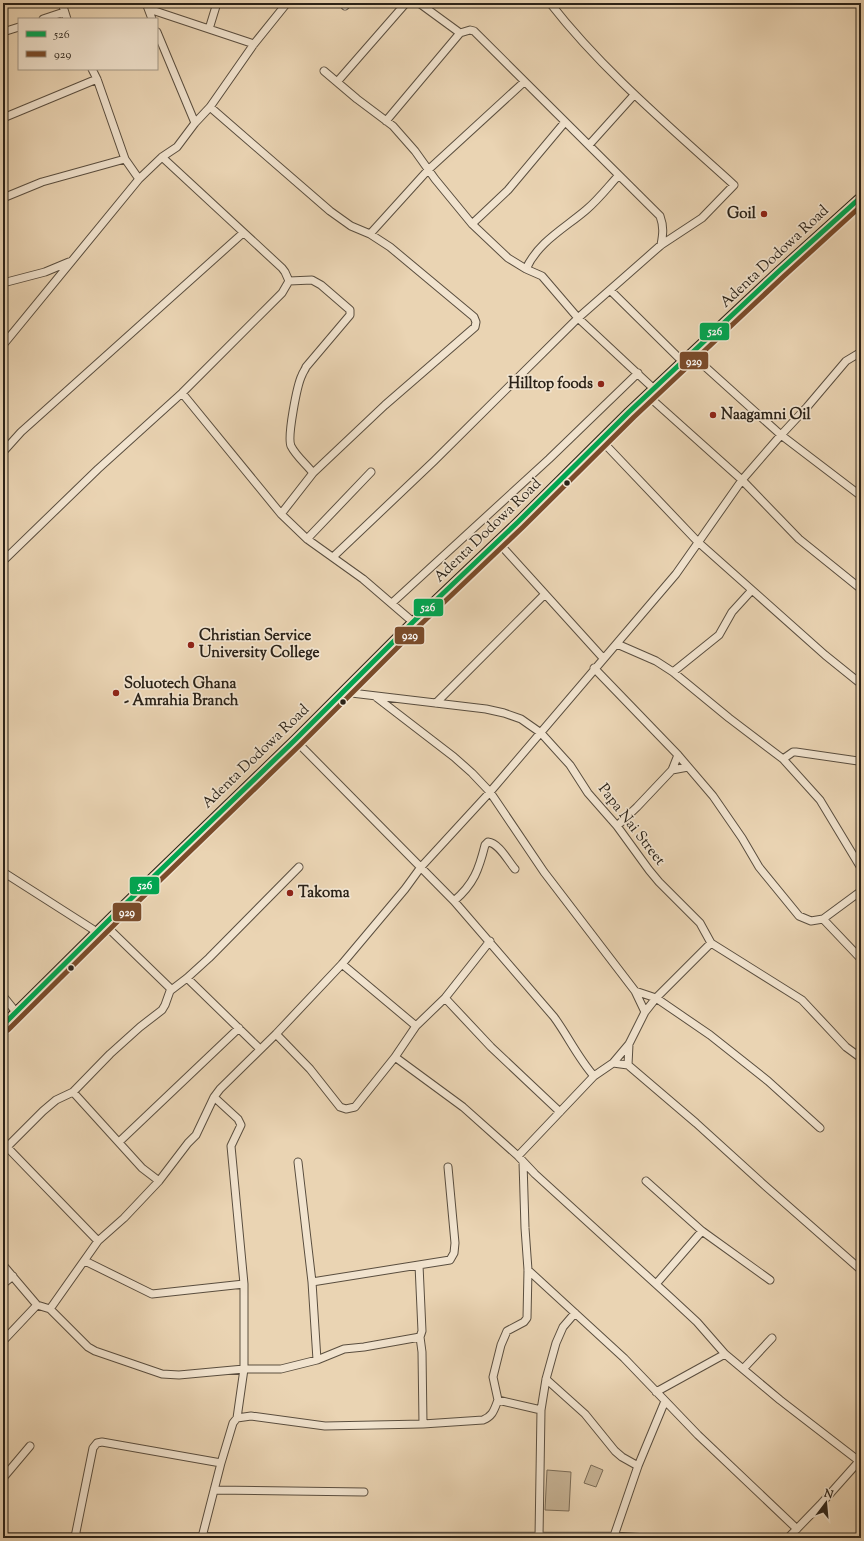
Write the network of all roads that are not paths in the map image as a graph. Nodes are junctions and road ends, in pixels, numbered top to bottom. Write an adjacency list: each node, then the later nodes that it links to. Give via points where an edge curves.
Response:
1 (62, 3): 8 (street)
2 (217, 3): 13 (street)
3 (287, 3): 17 (street)
4 (406, 3): 21 (street)
5 (419, 3): 15 (street)
6 (550, 3): 23 (street)
7 (148, 6): 11 (street); 13 (street)
8 (64, 12): 9 (street); 10 (street)
9 (46, 18)
10 (67, 18)
11 (152, 18)
12 (18, 27): 14 (street)
13 (209, 29): 17 (street)
14 (3, 32)
15 (460, 33): 22 (street, via 474,31); 26 (street)
16 (158, 34): 28 (street)
17 (254, 44): 24 (street)
18 (92, 70): 20 (street)
19 (324, 71): 21 (street)
20 (96, 79): 25 (street); 31 (street)
21 (337, 82): 26 (street)
22 (524, 82): 27 (street); 32 (street)
23 (634, 95): 29 (street); 40 (street, via 734,185 702,218)
24 (210, 107): 28 (street); 39 (street, via 330,211 351,226)
25 (3, 118)
26 (386, 121): 32 (street, via 403,136)
27 (565, 122): 29 (street); 37 (street, via 508,190)
28 (195, 123): 30 (street, via 176,147)
29 (589, 145): 33 (street)
30 (162, 157): 34 (street); 38 (street)
31 (125, 159): 34 (street); 36 (street, via 42,182)
32 (428, 170): 37 (street); 39 (street)
33 (618, 176): 40 (street, via 660,216 664,231); 42 (street, via 586,210 540,248)
34 (139, 179): 41 (street)
35 (861, 197): 51 (main road, Adenta Dodowa Road)
36 (3, 198)
37 (472, 224): 42 (street, via 508,258)
38 (243, 233): 44 (street, via 285,272); 58 (street, via 32,422)
39 (370, 234): 60 (street, via 390,247 474,317 475,327 385,405)
40 (661, 245): 47 (street)
41 (71, 261): 43 (street); 45 (street)
42 (526, 269): 48 (street, via 542,276)
43 (45, 272): 45 (street); 46 (street)
44 (289, 281): 55 (street, via 282,293); 60 (street, via 312,280 350,310 350,315 301,375 290,441)
45 (54, 282): 49 (street)
46 (3, 283)
47 (610, 290): 48 (street); 52 (street)
48 (578, 318): 53 (street); 67 (street)
49 (3, 344)
50 (861, 352): 56 (street, via 846,361)
51 (691, 354): 52 (main road, Adenta Dodowa Road); 56 (street)
52 (683, 362): 54 (main road, Adenta Dodowa Road)
53 (638, 374): 54 (street); 72 (street)
54 (650, 392): 57 (main road, Adenta Dodowa Road); 61 (street)
55 (182, 393): 63 (street); 68 (street, via 98,469)
56 (781, 435): 61 (street); 62 (street)
57 (601, 440): 65 (main road, Adenta Dodowa Road); 66 (street)
58 (3, 452)
59 (371, 472): 64 (street)
60 (313, 473): 63 (street)
61 (742, 480): 66 (street); 69 (street, via 799,539)
62 (861, 496)
63 (281, 514): 64 (street)
64 (307, 539): 67 (street)
65 (497, 541): 71 (street); 73 (main road, Adenta Dodowa Road)
66 (698, 542): 70 (street); 74 (street, via 676,574)
67 (333, 557): 72 (street)
68 (3, 561)
69 (861, 589)
70 (752, 590): 77 (street, via 732,612 719,635); 78 (street)
71 (545, 594): 75 (street); 81 (street)
72 (392, 603): 73 (street)
73 (413, 622): 79 (main road, Adenta Dodowa Road)
74 (617, 644): 75 (street); 77 (street, via 656,661)
75 (603, 658): 76 (street)
76 (594, 668): 82 (street); 84 (street)
77 (673, 672): 85 (street)
78 (861, 684)
79 (343, 692): 80 (street, Papa Nai Street); 83 (main road, Adenta Dodowa Road)
80 (374, 695): 81 (street, Papa Nai Street); 89 (street, via 445,750)
81 (436, 703): 82 (street, Papa Nai Street, via 504,713 521,719)
82 (541, 733): 89 (street); 90 (street, Papa Nai Street, via 562,755 588,793)
83 (294, 740): 92 (street); 99 (main road, Adenta Dodowa Road)
84 (678, 755): 87 (street); 88 (street)
85 (783, 759): 86 (street, via 796,752); 93 (street, via 820,800)
86 (858, 761)
87 (688, 766): 88 (street); 98 (street, via 713,796 759,867 799,916 812,921)
88 (672, 770): 90 (street)
89 (490, 792): 92 (street); 107 (street, via 544,872)
90 (617, 826): 102 (street, Papa Nai Street, via 659,882 700,923)
91 (299, 867): 105 (street)
92 (421, 867): 97 (street); 104 (street)
93 (861, 868)
94 (515, 869): 97 (street, via 496,846 488,842 474,878 464,893)
95 (3, 872): 100 (street)
96 (861, 891): 98 (street)
97 (454, 901): 101 (street)
98 (822, 919): 103 (street)
99 (105, 925): 100 (main road, Adenta Dodowa Road); 106 (street)
100 (97, 932): 111 (main road, Adenta Dodowa Road)
101 (490, 941): 109 (street); 123 (street, via 554,1017 579,1058)
102 (711, 943): 110 (street); 120 (street, Papa Nai Street, via 802,1000)
103 (861, 959)
104 (342, 964): 114 (street); 116 (street)
105 (187, 978): 106 (street); 115 (street)
106 (171, 989): 124 (street, via 162,1010 110,1054)
107 (635, 991): 110 (street); 112 (street)
108 (3, 996): 111 (street)
109 (445, 998): 114 (street); 126 (street, via 491,1047)
110 (656, 998): 112 (street); 127 (street, via 710,1035 762,1076)
111 (16, 1012): 113 (main road, Adenta Dodowa Road)
112 (645, 1012): 117 (street)
113 (3, 1025)
114 (416, 1026): 119 (street)
115 (239, 1028): 118 (street); 128 (street)
116 (276, 1034): 118 (street); 119 (street, via 310,1069 340,1107 346,1109 355,1107)
117 (629, 1044): 121 (street); 122 (street)
118 (260, 1049): 125 (street)
119 (395, 1057): 130 (street, via 463,1107)
120 (861, 1058)
121 (613, 1063): 122 (street); 123 (street)
122 (628, 1065): 142 (street)
123 (594, 1076): 126 (street)
124 (73, 1092): 128 (street); 129 (street, via 56,1100)
125 (214, 1097): 134 (street, via 199,1131); 147 (street, via 241,1122 241,1128 231,1146)
126 (560, 1112): 130 (street)
127 (820, 1128)
128 (119, 1142): 134 (street, via 142,1168)
129 (5, 1145): 137 (street)
130 (518, 1156): 132 (street)
131 (298, 1162): 145 (street)
132 (523, 1162): 141 (street); 148 (street)
133 (448, 1167): 140 (street, via 454,1253 450,1260)
134 (158, 1181): 137 (street, via 124,1218)
135 (646, 1181): 136 (street)
136 (702, 1232): 144 (street); 148 (street)
137 (98, 1241): 138 (street)
138 (85, 1261): 147 (street, via 152,1294); 150 (street)
139 (3, 1265): 143 (street)
140 (419, 1265): 145 (street); 152 (street, via 422,1330)
141 (528, 1270): 151 (street); 161 (street, via 527,1318 506,1333 498,1354 493,1377)
142 (861, 1270)
143 (13, 1276): 146 (street); 149 (street)
144 (770, 1280)
145 (312, 1282): 156 (street)
146 (3, 1284)
147 (244, 1284): 157 (street)
148 (656, 1284): 155 (street, via 697,1322)
149 (37, 1305): 150 (street); 154 (street)
150 (50, 1309): 157 (street, via 88,1347 162,1374 192,1375)
151 (575, 1313): 159 (street, via 563,1327); 160 (street)
152 (420, 1337): 156 (street, via 344,1349); 165 (street)
153 (772, 1338): 158 (street)
154 (3, 1341)
155 (725, 1354): 158 (street); 160 (street)
156 (317, 1360): 157 (street, via 281,1369)
157 (244, 1369): 164 (street)
158 (743, 1370): 167 (street)
159 (546, 1379): 163 (street); 169 (street, via 585,1414 615,1451)
160 (656, 1392): 162 (street)
161 (498, 1400): 163 (street); 165 (street, via 494,1412 483,1420)
162 (665, 1401): 169 (street); 173 (street)
163 (541, 1410): 174 (street)
164 (237, 1418): 165 (street, via 251,1416 326,1426); 168 (street, via 233,1423)
165 (423, 1424)
166 (30, 1446): 170 (street)
167 (860, 1460): 173 (street)
168 (221, 1463): 171 (street); 177 (street, via 97,1443 93,1448)
169 (638, 1466): 175 (street)
170 (3, 1478)
171 (214, 1490): 172 (street); 179 (street)
172 (364, 1492)
173 (797, 1529): 186 (street)
174 (539, 1536): 175 (street); 182 (street)
175 (614, 1536): 183 (street)
176 (3, 1537): 177 (street)
177 (75, 1537): 184 (street)
178 (174, 1537): 179 (street); 184 (street)
179 (202, 1537): 180 (street)
180 (314, 1537): 181 (street)
181 (375, 1537): 182 (street)
182 (414, 1537)
183 (627, 1537): 185 (street)
184 (107, 1538)
185 (648, 1538)
186 (788, 1538)

